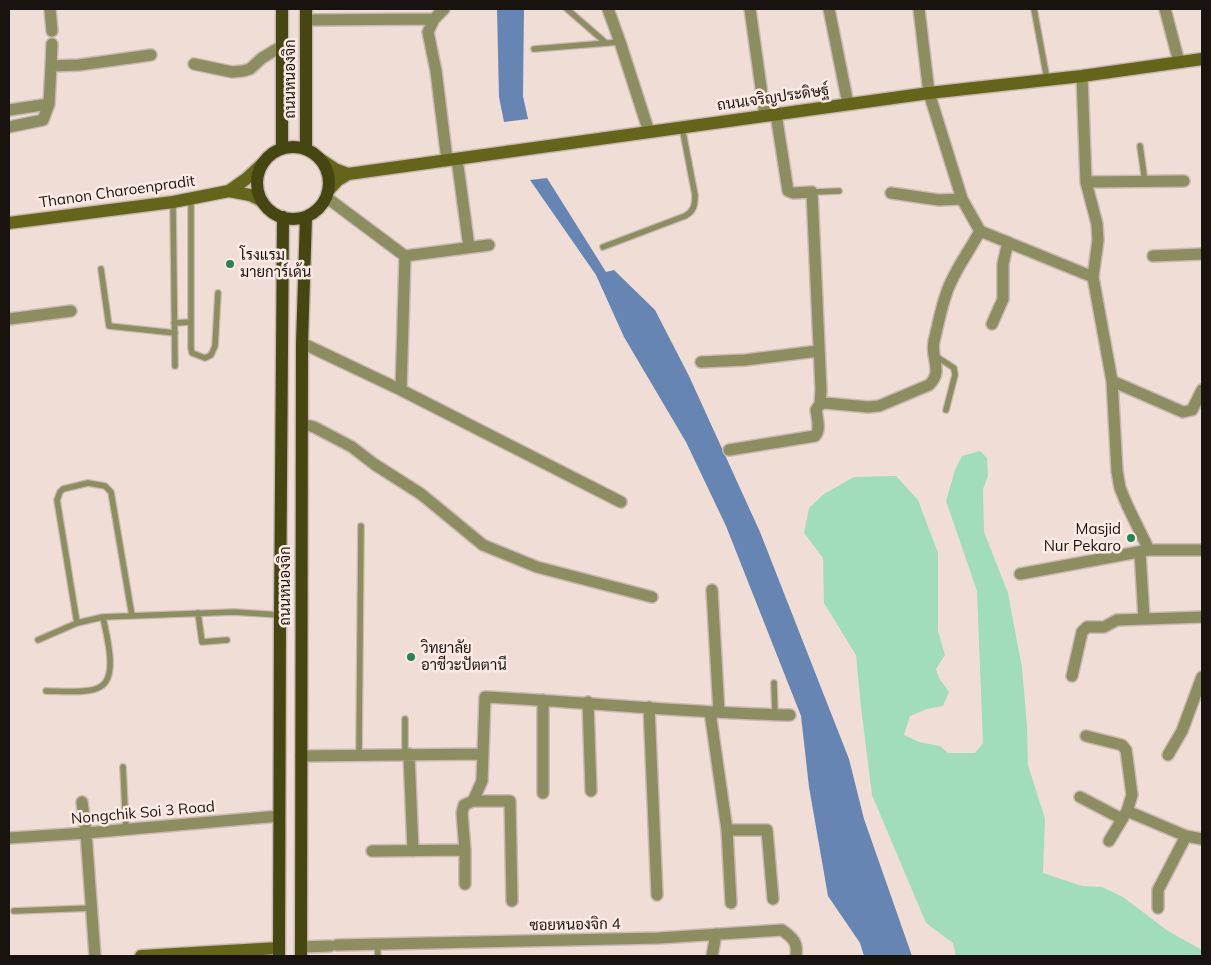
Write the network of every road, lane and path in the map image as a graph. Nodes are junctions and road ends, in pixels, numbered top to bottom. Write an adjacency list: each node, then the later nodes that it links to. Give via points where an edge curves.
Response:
1 (50, 9): 13 (street)
2 (282, 9): 17 (main road, ถนนหนองจิก)
3 (444, 9): 12 (street)
4 (567, 9): 15 (lane)
5 (608, 9): 14 (street)
6 (750, 9): 30 (street)
7 (830, 9): 28 (street)
8 (919, 9): 26 (street)
9 (1034, 9): 25 (lane)
10 (1165, 9): 21 (street)
11 (306, 14): 12 (street); 36 (main road, ถนนหนองจิก)
12 (434, 19): 38 (street, via 428,32)
13 (52, 32)
14 (620, 42): 15 (lane); 33 (street)
15 (606, 43): 18 (lane)
16 (52, 44): 23 (street)
17 (282, 46): 22 (street, via 243,71 232,72); 35 (main road, ถนนหนองจิก)
18 (534, 49)
19 (151, 55): 23 (street)
20 (1202, 59): 21 (main road, ถนนเจริญประดิษฐ์)
21 (1179, 62): 24 (main road, ถนนเจริญประดิษฐ์)
22 (194, 64)
23 (51, 66): 27 (street)
24 (1082, 76): 25 (main road, ถนนเจริญประดิษฐ์); 42 (street)
25 (1047, 79): 26 (main road, ถนนเจริญประดิษฐ์)
26 (929, 93): 28 (main road, ถนนเจริญประดิษฐ์); 50 (street)
27 (49, 104): 29 (street); 31 (street, via 43,120)
28 (848, 104): 30 (main road, ถนนเจริญประดิษฐ์)
29 (9, 110)
30 (770, 115): 32 (main road, ถนนเจริญประดิษฐ์); 46 (street, via 788,191)
31 (9, 127)
32 (682, 127): 33 (main road, ถนนเจริญประดิษฐ์); 60 (lane, via 694,194 691,212)
33 (649, 132): 38 (main road, ถนนเจริญประดิษฐ์)
34 (1140, 146): 43 (lane)
35 (282, 148): 36 (main road); 39 (main road)
36 (306, 149): 37 (main road)
37 (320, 159): 40 (main road); 48 (main road, via 328,174)
38 (452, 159): 40 (main road, ถนนเจริญประดิษฐ์); 59 (street)
39 (263, 163): 44 (main road); 52 (main road, via 257,180)
40 (348, 174): 48 (main road, via 338,180)
41 (1184, 181): 43 (street)
42 (1086, 182): 43 (street); 65 (street, via 1097,224)
43 (1146, 182)
44 (229, 191): 49 (main road, Thanon Charoenpradit); 52 (main road, via 250,195)
45 (839, 191): 46 (lane)
46 (812, 192): 74 (street)
47 (890, 193): 50 (street)
48 (327, 194): 53 (main road, via 316,211); 62 (street)
49 (191, 198): 51 (main road, Thanon Charoenpradit); 69 (lane)
50 (962, 200): 56 (street)
51 (173, 202): 55 (main road, Thanon Charoenpradit); 70 (lane)
52 (262, 202): 54 (main road)
53 (306, 216): 54 (main road); 73 (main road, ถนนหนองจิก)
54 (283, 218): 93 (main road, ถนนหนองจิก)
55 (9, 223)
56 (980, 231): 57 (street); 75 (street, via 947,292 933,345)
57 (1008, 242): 65 (street); 71 (street, via 1003,264 1003,299)
58 (489, 245): 59 (street)
59 (469, 247): 62 (street)
60 (603, 247)
61 (1202, 254): 63 (street)
62 (405, 256): 79 (street)
63 (1153, 256)
64 (101, 269): 72 (lane, via 109,326)
65 (1092, 278): 78 (street)
66 (218, 293): 69 (lane, via 215,346 211,355 205,358 192,354)
67 (71, 311): 68 (street)
68 (9, 319)
69 (191, 322): 70 (lane)
70 (174, 323): 72 (lane)
71 (992, 324)
72 (174, 333): 77 (lane)
73 (302, 343): 79 (street); 83 (main road, ถนนหนองจิก)
74 (818, 351): 76 (street); 81 (street)
75 (934, 355): 81 (street, via 937,372 929,385 879,406); 82 (lane, via 954,368)
76 (701, 362)
77 (175, 366)
78 (1112, 381): 80 (street, via 1183,412 1192,410); 88 (street, via 1120,488)
79 (401, 390): 85 (street)
80 (1202, 390)
81 (820, 404): 84 (street, via 816,410 818,429 815,436)
82 (946, 410)
83 (302, 424): 91 (street, via 352,447 421,494 483,545 536,567); 103 (main road, ถนนหนองจิก)
84 (729, 450)
85 (621, 502)
86 (361, 526): 115 (lane)
87 (1202, 550): 88 (street)
88 (1144, 551): 89 (street); 97 (street)
89 (1020, 574)
90 (712, 590): 110 (street)
91 (652, 597)
92 (198, 613): 93 (lane); 94 (lane); 100 (lane, via 202,642)
93 (280, 615): 101 (main road, ถนนหนองจิก)
94 (132, 616): 95 (lane); 98 (lane, via 111,492 105,486 88,483 63,490 57,500)
95 (103, 617): 98 (lane); 106 (lane, via 110,660 107,681 91,690)
96 (1202, 617): 97 (street)
97 (1144, 618): 102 (street, via 1117,620 1104,627 1084,629)
98 (77, 623): 99 (lane)
99 (38, 640)
100 (227, 640)
101 (279, 675): 103 (main road); 127 (main road, ถนนหนองจิก)
102 (1072, 676)
103 (301, 677): 119 (main road, ถนนหนองจิก)
104 (1202, 677): 118 (street, via 1182,731)
105 (774, 683): 111 (lane)
106 (46, 692)
107 (542, 700): 108 (street); 117 (street, via 485,697); 122 (street)
108 (588, 702): 109 (street); 121 (street)
109 (649, 707): 110 (street); 139 (street)
110 (714, 712): 111 (street); 129 (street)
111 (775, 714): 112 (street)
112 (790, 715)
113 (405, 719): 116 (lane)
114 (1086, 736): 126 (street, via 1122,745 1126,750 1132,795)
115 (359, 754): 116 (street); 119 (street)
116 (407, 754): 117 (street); 137 (street)
117 (484, 754): 124 (street, via 482,782)
118 (1168, 755)
119 (301, 756): 149 (main road, ถนนหนองจิก)
120 (123, 767): 128 (lane)
121 (591, 791)
122 (542, 793)
123 (1080, 797): 126 (street)
124 (473, 801): 135 (street, via 464,805 462,813); 141 (street, via 510,801)
125 (82, 802): 130 (street)
126 (1125, 815): 131 (street); 134 (street)
127 (279, 816): 128 (street, Nongchik Soi 3 Road); 148 (main road, ถนนหนองจิก)
128 (126, 830): 130 (street, Nongchik Soi 3 Road)
129 (726, 830): 140 (street, via 767,830); 142 (street)
130 (86, 833): 132 (street, Nongchik Soi 3 Road); 143 (street)
131 (1186, 836): 133 (street); 144 (street, via 1158,890)
132 (9, 838)
133 (1202, 839)
134 (1109, 841)
135 (465, 850): 137 (street); 138 (street)
136 (372, 851): 137 (street)
137 (413, 851)
138 (465, 884)
139 (657, 895)
140 (773, 899)
141 (512, 901)
142 (732, 903)
143 (92, 908): 145 (lane); 150 (street)
144 (1158, 908)
145 (14, 911)
146 (716, 934): 147 (street, ซอยหนองจิก 4); 153 (street); 154 (street, ซอยหนองจิก 4, via 782,930 794,939)
147 (377, 944): 149 (street, ซอยหนองจิก 4, via 333,945); 152 (lane)
148 (279, 952): 149 (main road); 151 (main road)
149 (301, 952)
150 (95, 956)
151 (141, 956)
152 (378, 956)
153 (712, 956)
154 (796, 956)

